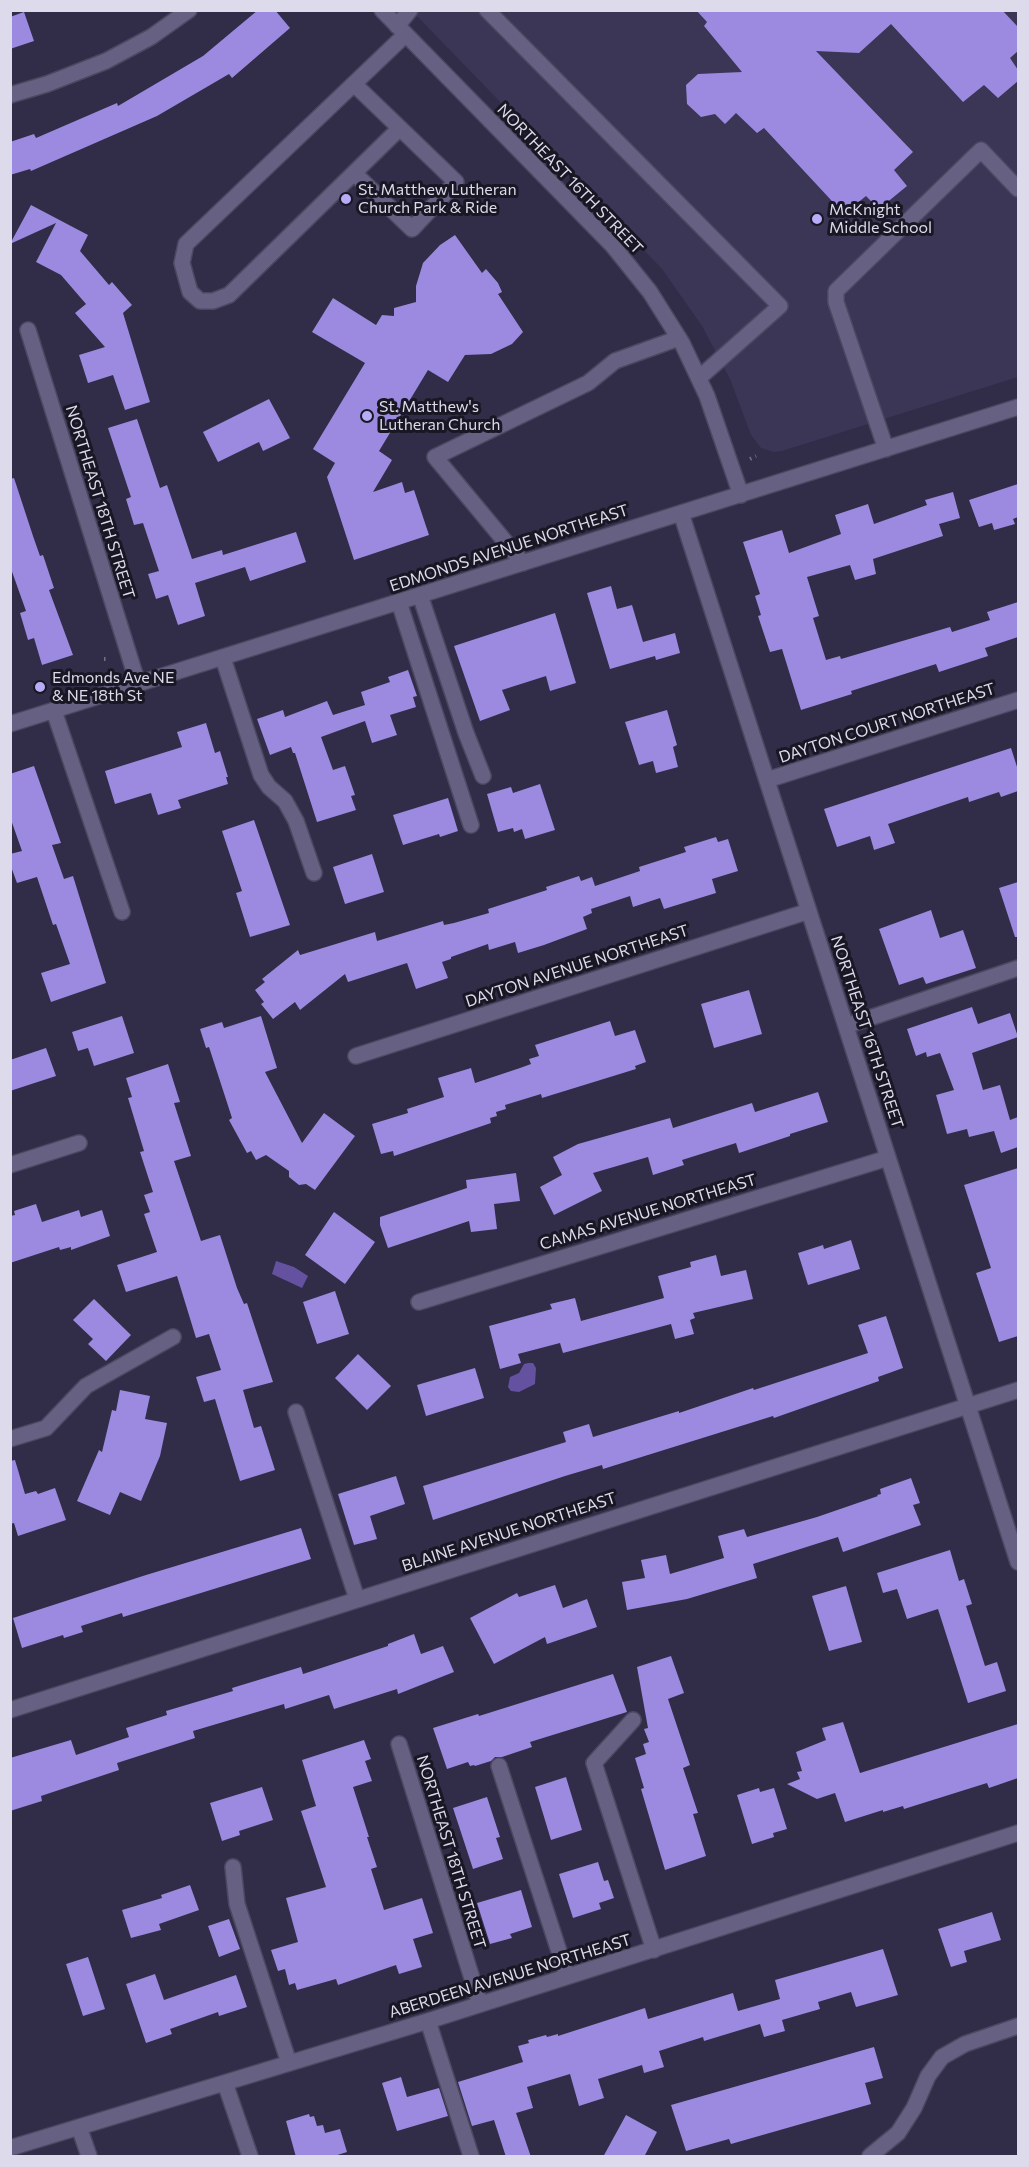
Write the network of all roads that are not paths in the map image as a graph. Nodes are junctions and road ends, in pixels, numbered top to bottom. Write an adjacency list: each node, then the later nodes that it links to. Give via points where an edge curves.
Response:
1 (189, 10): 7 (street, via 106,62)
2 (382, 10): 5 (street, NORTHEAST 16TH STREET)
3 (410, 10): 5 (street)
4 (487, 10): 13 (street, via 780,306)
5 (401, 30): 6 (street); 12 (street, NORTHEAST 16TH STREET, via 614,246)
6 (354, 84): 8 (street); 9 (street, via 186,244 182,263 190,292 200,301 213,301 229,294)
7 (10, 95)
8 (400, 128): 9 (street); 9 (street, via 456,182 412,229)
9 (354, 173)
10 (1018, 189): 15 (street, via 981,150 836,291 836,302)
11 (28, 330): 22 (street, NORTHEAST 18TH STREET)
12 (679, 338): 13 (street, NORTHEAST 16TH STREET); 18 (street, via 615,361 588,383 435,457)
13 (699, 378): 16 (street, NORTHEAST 16TH STREET)
14 (1018, 407): 15 (street, EDMONDS AVENUE NORTHEAST)
15 (886, 448): 16 (street, EDMONDS AVENUE NORTHEAST)
16 (741, 495): 17 (street, EDMONDS AVENUE NORTHEAST)
17 (681, 513): 18 (street, EDMONDS AVENUE NORTHEAST); 27 (street, NORTHEAST 16TH STREET)
18 (523, 563): 19 (street, EDMONDS AVENUE NORTHEAST)
19 (420, 595): 20 (street, EDMONDS AVENUE NORTHEAST); 26 (street)
20 (399, 602): 21 (street, EDMONDS AVENUE NORTHEAST); 28 (street)
21 (223, 658): 22 (street, EDMONDS AVENUE NORTHEAST); 29 (street, via 261,775 285,801 296,821)
22 (138, 684): 24 (street, EDMONDS AVENUE NORTHEAST)
23 (1018, 700): 27 (street, DAYTON COURT NORTHEAST)
24 (54, 711): 25 (street, EDMONDS AVENUE NORTHEAST); 31 (street)
25 (10, 724)
26 (483, 776)
27 (767, 780): 30 (street, NORTHEAST 16TH STREET)
28 (471, 825)
29 (314, 873)
30 (809, 911): 33 (street, NORTHEAST 16TH STREET); 34 (street, DAYTON AVENUE NORTHEAST)
31 (122, 912)
32 (1018, 968): 33 (street)
33 (846, 1026): 36 (street, NORTHEAST 16TH STREET)
34 (356, 1056)
35 (79, 1143): 37 (street)
36 (888, 1158): 38 (street, CAMAS AVENUE NORTHEAST); 41 (street, NORTHEAST 16TH STREET)
37 (10, 1165)
38 (419, 1302)
39 (172, 1337): 43 (street, via 86,1386 46,1428)
40 (1018, 1390): 41 (street, BLAINE AVENUE NORTHEAST)
41 (968, 1405): 44 (street, NORTHEAST 16TH STREET); 45 (street, BLAINE AVENUE NORTHEAST)
42 (296, 1412): 45 (street)
43 (10, 1439)
44 (1018, 1562)
45 (357, 1599): 46 (street, BLAINE AVENUE NORTHEAST)
46 (10, 1710)
47 (633, 1720): 52 (street, via 594,1763)
48 (399, 1744): 54 (street, NORTHEAST 18TH STREET)
49 (498, 1766): 53 (street)
50 (1018, 1833): 52 (street, ABERDEEN AVENUE NORTHEAST)
51 (233, 1867): 57 (street, via 237,1904)
52 (654, 1950): 53 (street, ABERDEEN AVENUE NORTHEAST)
53 (567, 1976): 54 (street, ABERDEEN AVENUE NORTHEAST)
54 (480, 2004): 55 (street, ABERDEEN AVENUE NORTHEAST)
55 (428, 2021): 57 (street, ABERDEEN AVENUE NORTHEAST); 63 (street)
56 (1018, 2026): 64 (street, via 965,2044 942,2057 898,2133)
57 (289, 2063): 58 (street, ABERDEEN AVENUE NORTHEAST)
58 (225, 2083): 59 (street, ABERDEEN AVENUE NORTHEAST); 62 (street)
59 (79, 2127): 60 (street, ABERDEEN AVENUE NORTHEAST); 61 (street)
60 (10, 2148)
61 (89, 2157)
62 (250, 2157)
63 (471, 2157)
64 (870, 2157)

